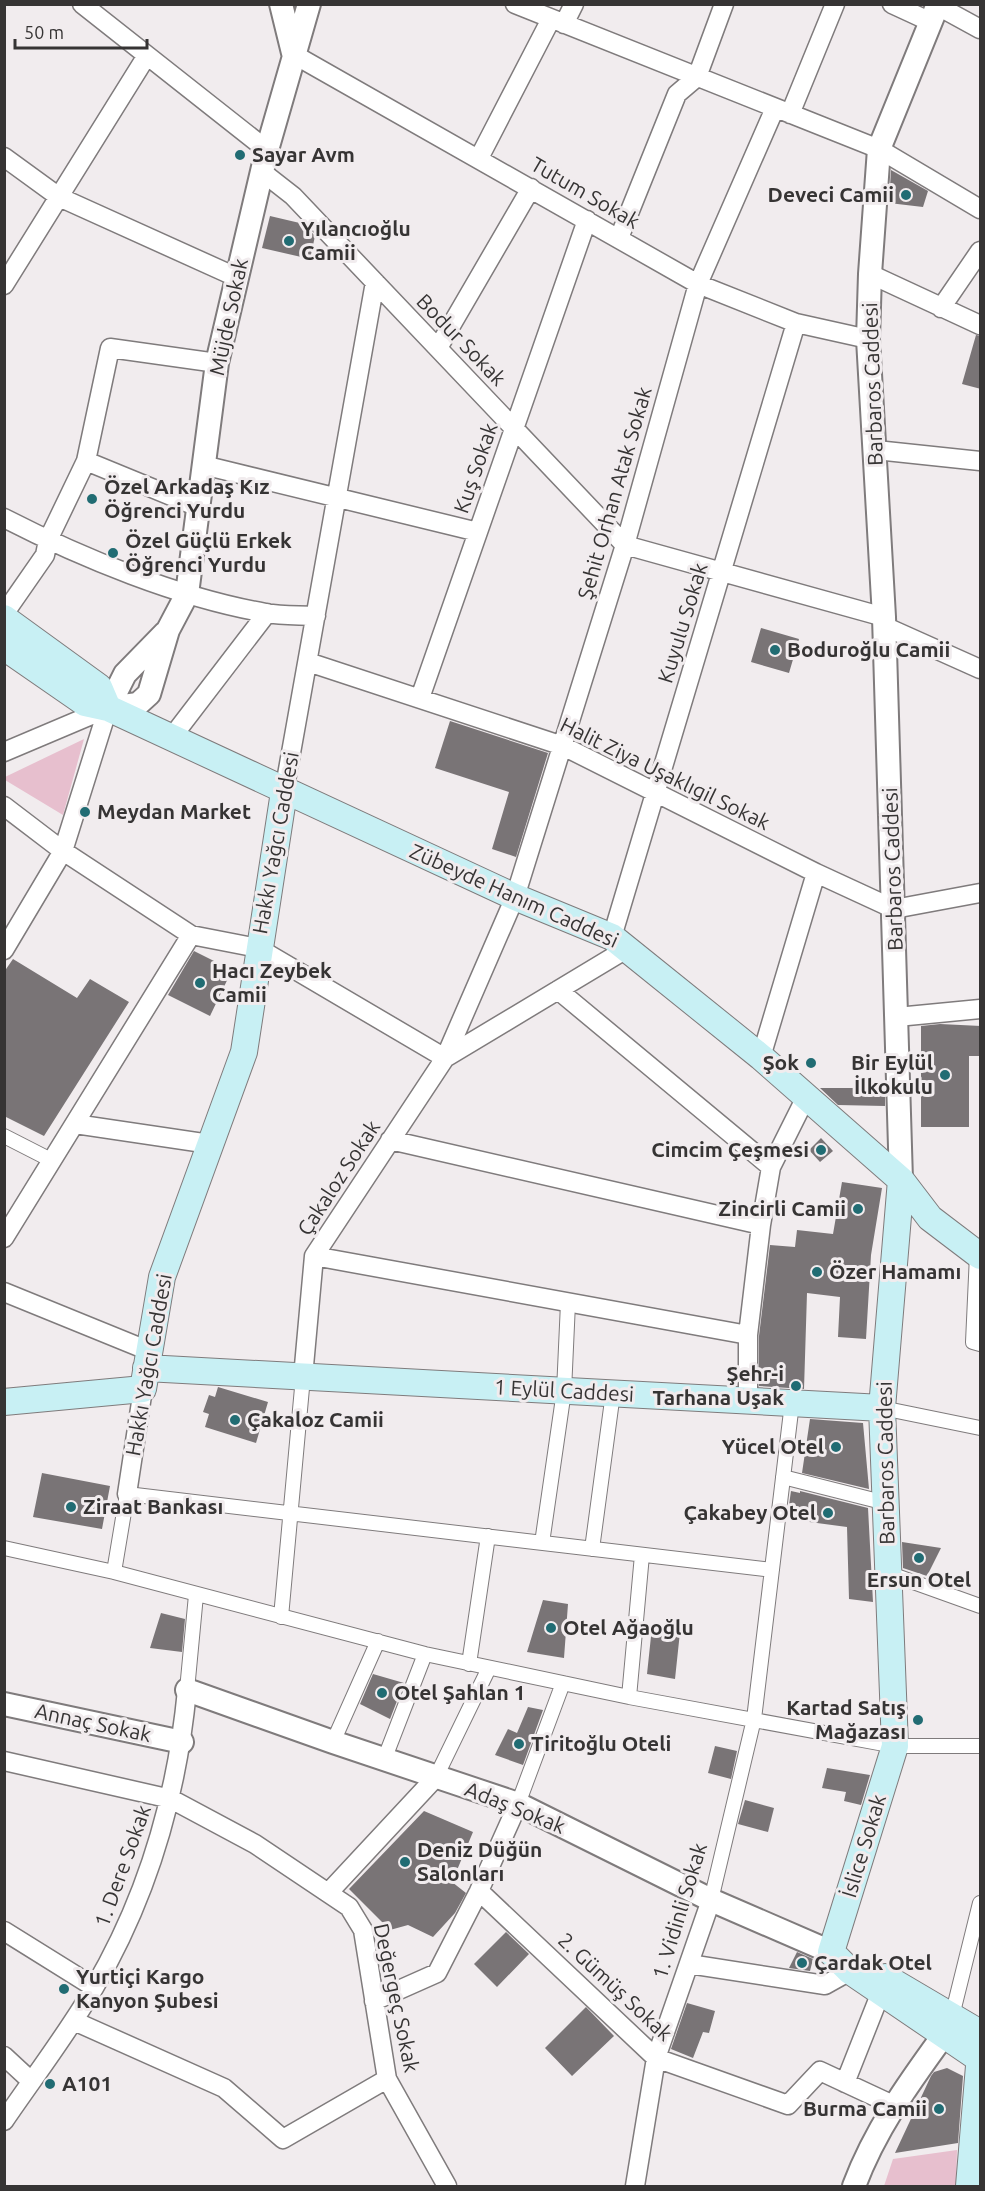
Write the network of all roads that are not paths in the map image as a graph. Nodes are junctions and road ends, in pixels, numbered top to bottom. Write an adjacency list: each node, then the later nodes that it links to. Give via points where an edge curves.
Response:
1 (82, 4): 13 (street, Bodur Sokak)
2 (281, 4): 12 (street, Müjde Sokak)
3 (309, 4): 12 (street)
4 (514, 4): 10 (street)
5 (574, 4): 10 (street)
6 (724, 4): 14 (street)
7 (835, 4): 15 (street, Şehit Orhan Atak Sokak)
8 (892, 4): 9 (street)
9 (935, 11): 11 (street); 16 (street, Barbaros Caddesi)
10 (558, 22): 14 (street); 18 (street)
11 (981, 29)
12 (293, 54): 18 (street, Tutum Sokak); 19 (street, Müjde Sokak)
13 (146, 57): 19 (street, Bodur Sokak); 21 (street)
14 (697, 77): 15 (street); 24 (street, via 677,94)
15 (782, 111): 16 (street); 29 (street, Şehit Orhan Atak Sokak)
16 (879, 149): 22 (street); 26 (street, Barbaros Caddesi)
17 (4, 157): 21 (street)
18 (479, 158): 20 (street, Tutum Sokak)
19 (264, 160): 27 (street, Müjde Sokak); 28 (street, Bodur Sokak)
20 (531, 188): 23 (street, Tutum Sokak); 35 (street)
21 (59, 197): 27 (street); 30 (street)
22 (981, 209)
23 (587, 220): 24 (street, Tutum Sokak); 37 (street, Kuş Sokak)
24 (619, 238): 29 (street, Tutum Sokak)
25 (981, 251): 31 (street)
26 (870, 274): 31 (street); 34 (street, Barbaros Caddesi)
27 (236, 277): 36 (street, Müjde Sokak)
28 (375, 282): 35 (street, Bodur Sokak); 42 (street, Hakkı Yağcı Caddesi)
29 (698, 284): 32 (street, Tutum Sokak); 47 (street, Şehit Orhan Atak Sokak)
30 (4, 285)
31 (941, 308): 33 (street)
32 (796, 323): 34 (street, Tutum Sokak); 48 (street, Kuyulu Sokak)
33 (981, 325)
34 (868, 339): 38 (street, Barbaros Caddesi)
35 (438, 348): 37 (street, Bodur Sokak)
36 (217, 363): 39 (street, via 110,348); 41 (street, Müjde Sokak)
37 (514, 428): 45 (street, Kuş Sokak); 47 (street, Bodur Sokak)
38 (876, 450): 40 (street); 53 (street, Barbaros Caddesi)
39 (86, 461): 43 (street); 46 (street)
40 (981, 461)
41 (203, 465): 42 (street); 43 (street, Müjde Sokak)
42 (337, 498): 45 (street); 52 (street, Hakkı Yağcı Caddesi)
43 (198, 507): 49 (street, Müjde Sokak)
44 (4, 518): 46 (street)
45 (477, 532): 57 (street, Kuş Sokak)
46 (48, 540): 49 (street); 51 (street, via 45,555)
47 (624, 545): 48 (street); 60 (street, Şehit Orhan Atak Sokak)
48 (722, 572): 53 (street); 63 (street, Kuyulu Sokak)
49 (187, 594): 50 (street); 58 (street, Müjde Sokak, via 168,630 125,674)
50 (267, 613): 52 (street); 59 (street)
51 (4, 616): 58 (main road, via 99,687)
52 (316, 616): 55 (street, Hakkı Yağcı Caddesi)
53 (884, 621): 56 (street); 69 (street, Barbaros Caddesi)
54 (4, 647): 58 (main road, Zübeyde Hanım Caddesi, via 85,703)
55 (308, 662): 57 (street, Halit Ziya Uşaklıgil Sokak); 62 (street, Hakkı Yağcı Caddesi)
56 (981, 669)
57 (420, 698): 60 (street, Halit Ziya Uşaklıgil Sokak)
58 (108, 708): 59 (main road, Zübeyde Hanım Caddesi); 61 (street); 65 (street)
59 (172, 737): 62 (main road, Zübeyde Hanım Caddesi)
60 (563, 746): 63 (street, Halit Ziya Uşaklıgil Sokak); 68 (street, Şehit Orhan Atak Sokak)
61 (4, 752)
62 (285, 792): 68 (main road, Zübeyde Hanım Caddesi); 72 (main road, Hakkı Yağcı Caddesi)
63 (655, 793): 66 (street, Halit Ziya Uşaklıgil Sokak); 71 (street, Kuyulu Sokak)
64 (4, 806): 65 (street)
65 (63, 851): 70 (street); 73 (street)
66 (816, 873): 69 (street, Halit Ziya Uşaklıgil Sokak); 77 (street)
67 (981, 893): 69 (street)
68 (515, 897): 71 (main road, Zübeyde Hanım Caddesi); 78 (street, Çakaloz Sokak)
69 (894, 909): 76 (street, Barbaros Caddesi)
70 (191, 935): 72 (street); 80 (street)
71 (620, 942): 74 (street); 77 (main road, Zübeyde Hanım Caddesi)
72 (258, 948): 78 (street); 83 (main road, Hakkı Yağcı Caddesi, via 244,1052)
73 (4, 950)
74 (558, 990): 78 (street); 85 (street)
75 (981, 1009): 76 (street)
76 (897, 1017): 86 (street, Barbaros Caddesi)
77 (761, 1057): 79 (main road, Zübeyde Hanım Caddesi)
78 (445, 1058): 82 (street, Çakaloz Sokak)
79 (806, 1097): 85 (street); 86 (main road, Zübeyde Hanım Caddesi)
80 (75, 1124): 83 (street); 84 (street)
81 (4, 1136): 84 (street)
82 (390, 1140): 87 (street); 89 (street, Çakaloz Sokak)
83 (210, 1144): 95 (main road, Hakkı Yağcı Caddesi, via 162,1277)
84 (51, 1160): 88 (street)
85 (771, 1167): 87 (street)
86 (901, 1180): 90 (main road, Zübeyde Hanım Caddesi, via 930,1218); 102 (main road, Barbaros Caddesi)
87 (761, 1225): 93 (street)
88 (4, 1238)
89 (314, 1256): 92 (street); 96 (street, Çakaloz Sokak)
90 (979, 1256): 94 (street, via 973,1342)
91 (4, 1292): 95 (street)
92 (568, 1303): 93 (street); 97 (street)
93 (748, 1335): 99 (street)
94 (981, 1344)
95 (146, 1370): 96 (main road, 1 Eylül Caddesi); 100 (main road, 1 Eylül Caddesi); 105 (street, Hakkı Yağcı Caddesi)
96 (303, 1377): 97 (main road, 1 Eylül Caddesi); 107 (street, Çakaloz Sokak)
97 (564, 1390): 98 (main road, 1 Eylül Caddesi); 109 (street)
98 (613, 1393): 99 (main road, 1 Eylül Caddesi); 111 (street)
99 (748, 1400): 101 (main road, 1 Eylül Caddesi)
100 (4, 1402)
101 (792, 1403): 102 (main road, 1 Eylül Caddesi); 104 (street, 1. Vidinli Sokak)
102 (882, 1407): 103 (street, 1 Eylül Caddesi); 106 (main road, Barbaros Caddesi)
103 (981, 1428)
104 (783, 1477): 106 (street); 113 (street, 1. Vidinli Sokak)
105 (127, 1494): 107 (street); 114 (street, Hakkı Yağcı Caddesi)
106 (886, 1503): 115 (main road, Barbaros Caddesi)
107 (291, 1513): 108 (street); 118 (street, Çakaloz Sokak)
108 (488, 1536): 109 (street); 121 (street)
109 (542, 1543): 111 (street)
110 (4, 1548): 114 (street)
111 (592, 1549): 112 (street)
112 (642, 1555): 113 (street); 125 (street)
113 (772, 1570): 127 (street, 1. Vidinli Sokak)
114 (114, 1572): 116 (street)
115 (888, 1573): 117 (street); 130 (main road, Barbaros Caddesi)
116 (196, 1595): 118 (street); 124 (street, 1. Dere Sokak)
117 (981, 1606)
118 (281, 1617): 119 (street)
119 (378, 1641): 120 (street); 129 (street)
120 (425, 1654): 121 (street); 132 (street)
121 (470, 1664): 122 (street)
122 (489, 1668): 123 (street); 134 (street)
123 (563, 1683): 125 (street); 136 (street)
124 (188, 1690): 128 (street, 1. Dere Sokak); 129 (street, Adaş Sokak)
125 (629, 1697): 127 (street)
126 (4, 1704): 128 (street, Annaç Sokak)
127 (754, 1719): 130 (street); 139 (street, 1. Vidinli Sokak)
128 (182, 1742): 135 (street, 1. Dere Sokak)
129 (333, 1742): 132 (street, Adaş Sokak)
130 (895, 1746): 131 (street); 142 (main road, İslice Sokak)
131 (981, 1746)
132 (384, 1760): 134 (street, Adaş Sokak)
133 (4, 1761): 135 (street, Değergeç Sokak)
134 (436, 1777): 136 (street, Adaş Sokak); 138 (street)
135 (171, 1799): 138 (street, Değergeç Sokak, via 255,1844); 145 (street, 1. Dere Sokak, via 140,1896)
136 (518, 1804): 137 (street); 139 (street, Adaş Sokak)
137 (479, 1891): 147 (street, via 437,1973); 152 (street, 2. Gümüş Sokak)
138 (329, 1892): 147 (street, Değergeç Sokak, via 349,1907 363,1930)
139 (711, 1900): 142 (street, Adaş Sokak); 143 (street, 1. Vidinli Sokak)
140 (981, 1902): 149 (street)
141 (4, 1931): 145 (street)
142 (832, 1949): 144 (main road); 149 (main road)
143 (688, 1964): 144 (street, via 825,1985); 152 (street, 1. Vidinli Sokak)
144 (850, 1971): 146 (main road)
145 (94, 1988): 148 (street, 1. Dere Sokak)
146 (881, 1992): 149 (main road); 155 (street)
147 (374, 2001): 153 (street, Değergeç Sokak)
148 (74, 2021): 153 (street, via 224,2088 283,2139); 154 (street, 1. Dere Sokak)
149 (947, 2026): 150 (main road); 156 (street)
150 (980, 2048): 158 (main road)
151 (4, 2056): 154 (street)
152 (656, 2058): 155 (street, 2. Gümüş Sokak, via 788,2105 820,2072); 160 (street, 1. Vidinli Sokak)
153 (387, 2079): 159 (street, Değergeç Sokak)
154 (31, 2081): 157 (street, 1. Dere Sokak)
155 (845, 2083): 156 (street, 2. Gümüş Sokak)
156 (893, 2105): 161 (street, via 868,2150)
157 (4, 2121)
158 (975, 2160): 162 (main road)
159 (447, 2187)
160 (635, 2187)
161 (854, 2187)
162 (969, 2187)

